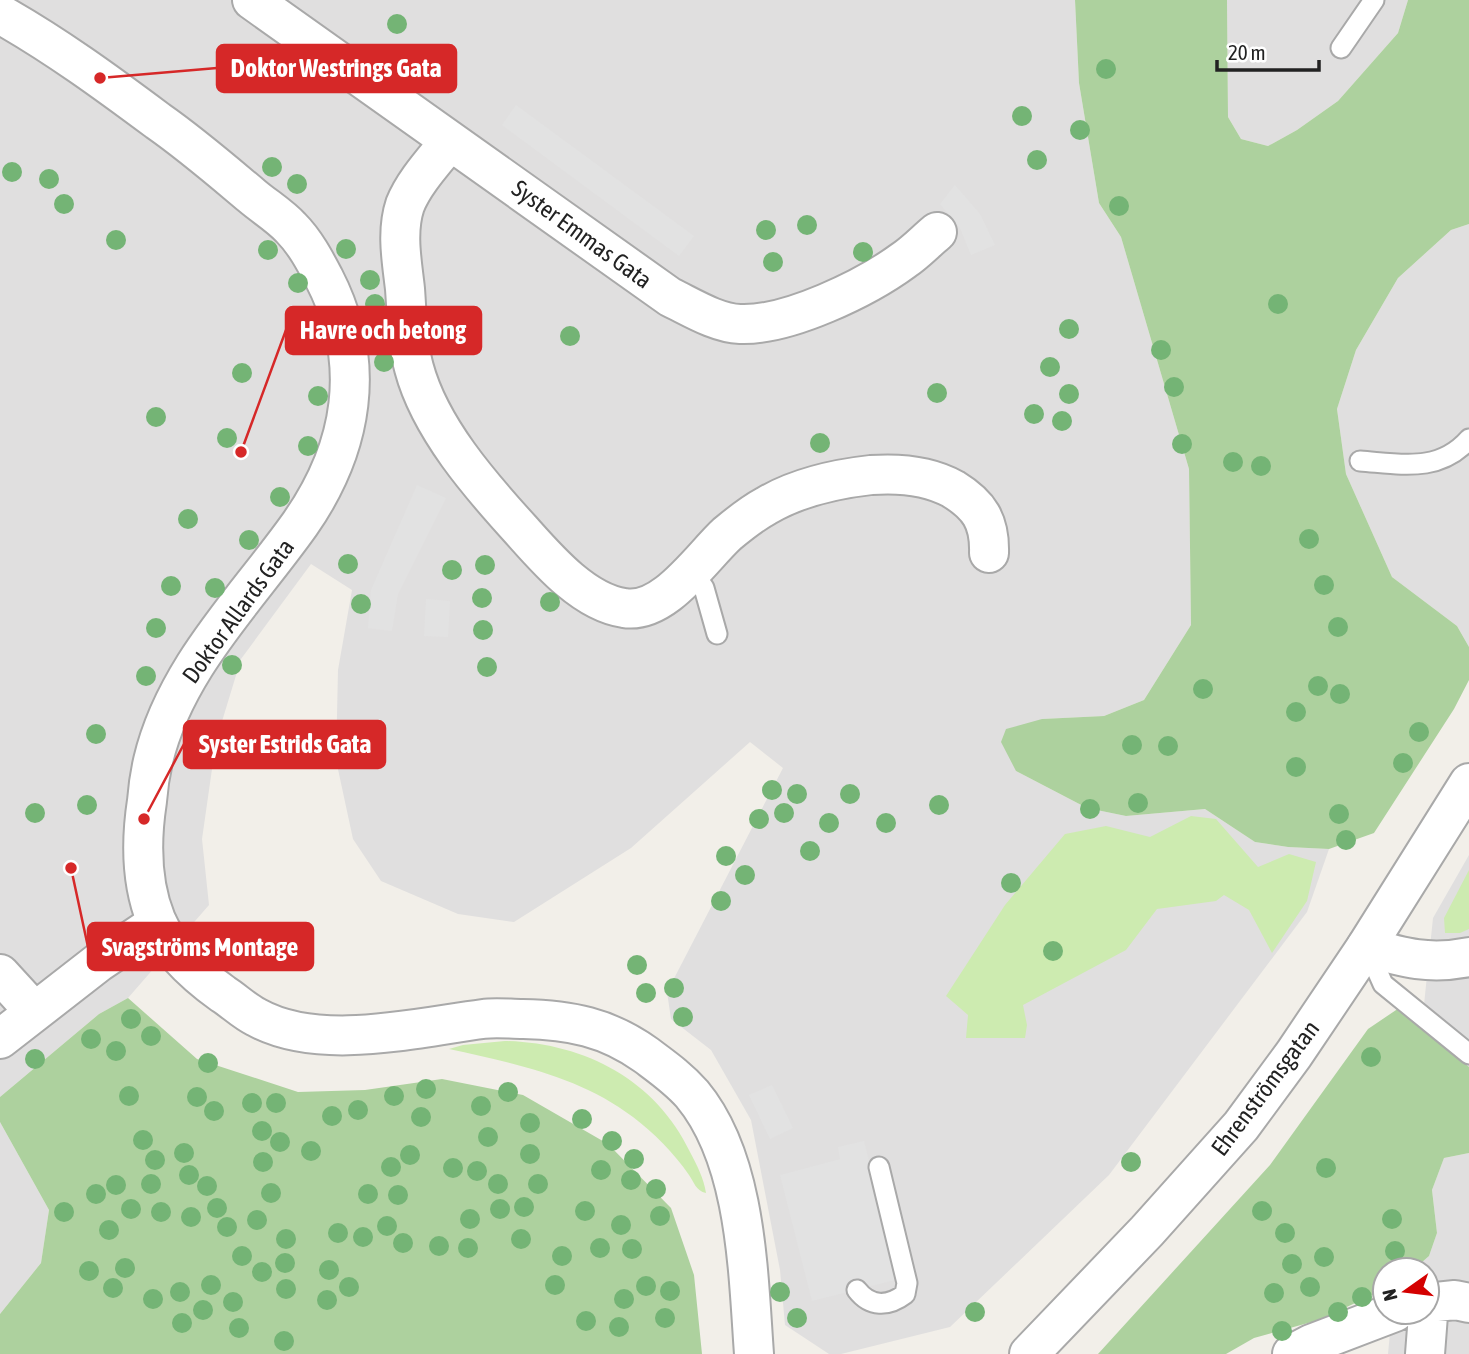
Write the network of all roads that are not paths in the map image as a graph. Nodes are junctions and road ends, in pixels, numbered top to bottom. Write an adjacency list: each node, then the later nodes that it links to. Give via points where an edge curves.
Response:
1 (251, 0): 5 (street, Syster Emmas Gata)
2 (1374, 0): 4 (lane)
3 (0, 14): 13 (street, Doktor Allards Gata, via 67,55 184,140 292,228 327,285 348,348 347,420 325,486 205,648 160,736 144,819 143,855)
4 (1341, 48)
5 (450, 141): 6 (street, Syster Emmas Gata, via 670,297 740,324 810,310 851,292 905,260); 10 (street, via 412,192 401,224 414,367 428,403 485,491 549,562 593,597 625,609 646,605 669,594)
6 (937, 232)
7 (1469, 439): 8 (lane, via 1443,460 1425,464)
8 (1360, 461)
9 (989, 553): 10 (street, via 985,520 971,500 936,479 890,474 842,478 765,506 728,533)
10 (692, 571): 11 (lane, via 704,588)
11 (717, 634)
12 (1466, 788): 14 (street, Ehrenströmsgatan)
13 (157, 923): 17 (street); 26 (street, Doktor Allards Gata, via 205,980 257,1018 294,1031 342,1037 490,1018 551,1020 596,1028 643,1053 693,1096 723,1149 742,1232)
14 (1366, 947): 15 (street, via 1401,958); 19 (lane, via 1384,984); 27 (street, Ehrenströmsgatan, via 1241,1126)
15 (1456, 960)
16 (0, 974): 17 (street)
17 (33, 1010): 18 (street)
18 (0, 1039)
19 (1469, 1054)
20 (879, 1167): 21 (lane, via 907,1283 905,1294 881,1304 864,1299)
21 (857, 1290)
22 (1441, 1302): 23 (street)
23 (1469, 1303)
24 (1371, 1322): 28 (street)
25 (1420, 1326): 29 (street)
26 (754, 1354)
27 (1029, 1354)
28 (1292, 1354)
29 (1425, 1354)

